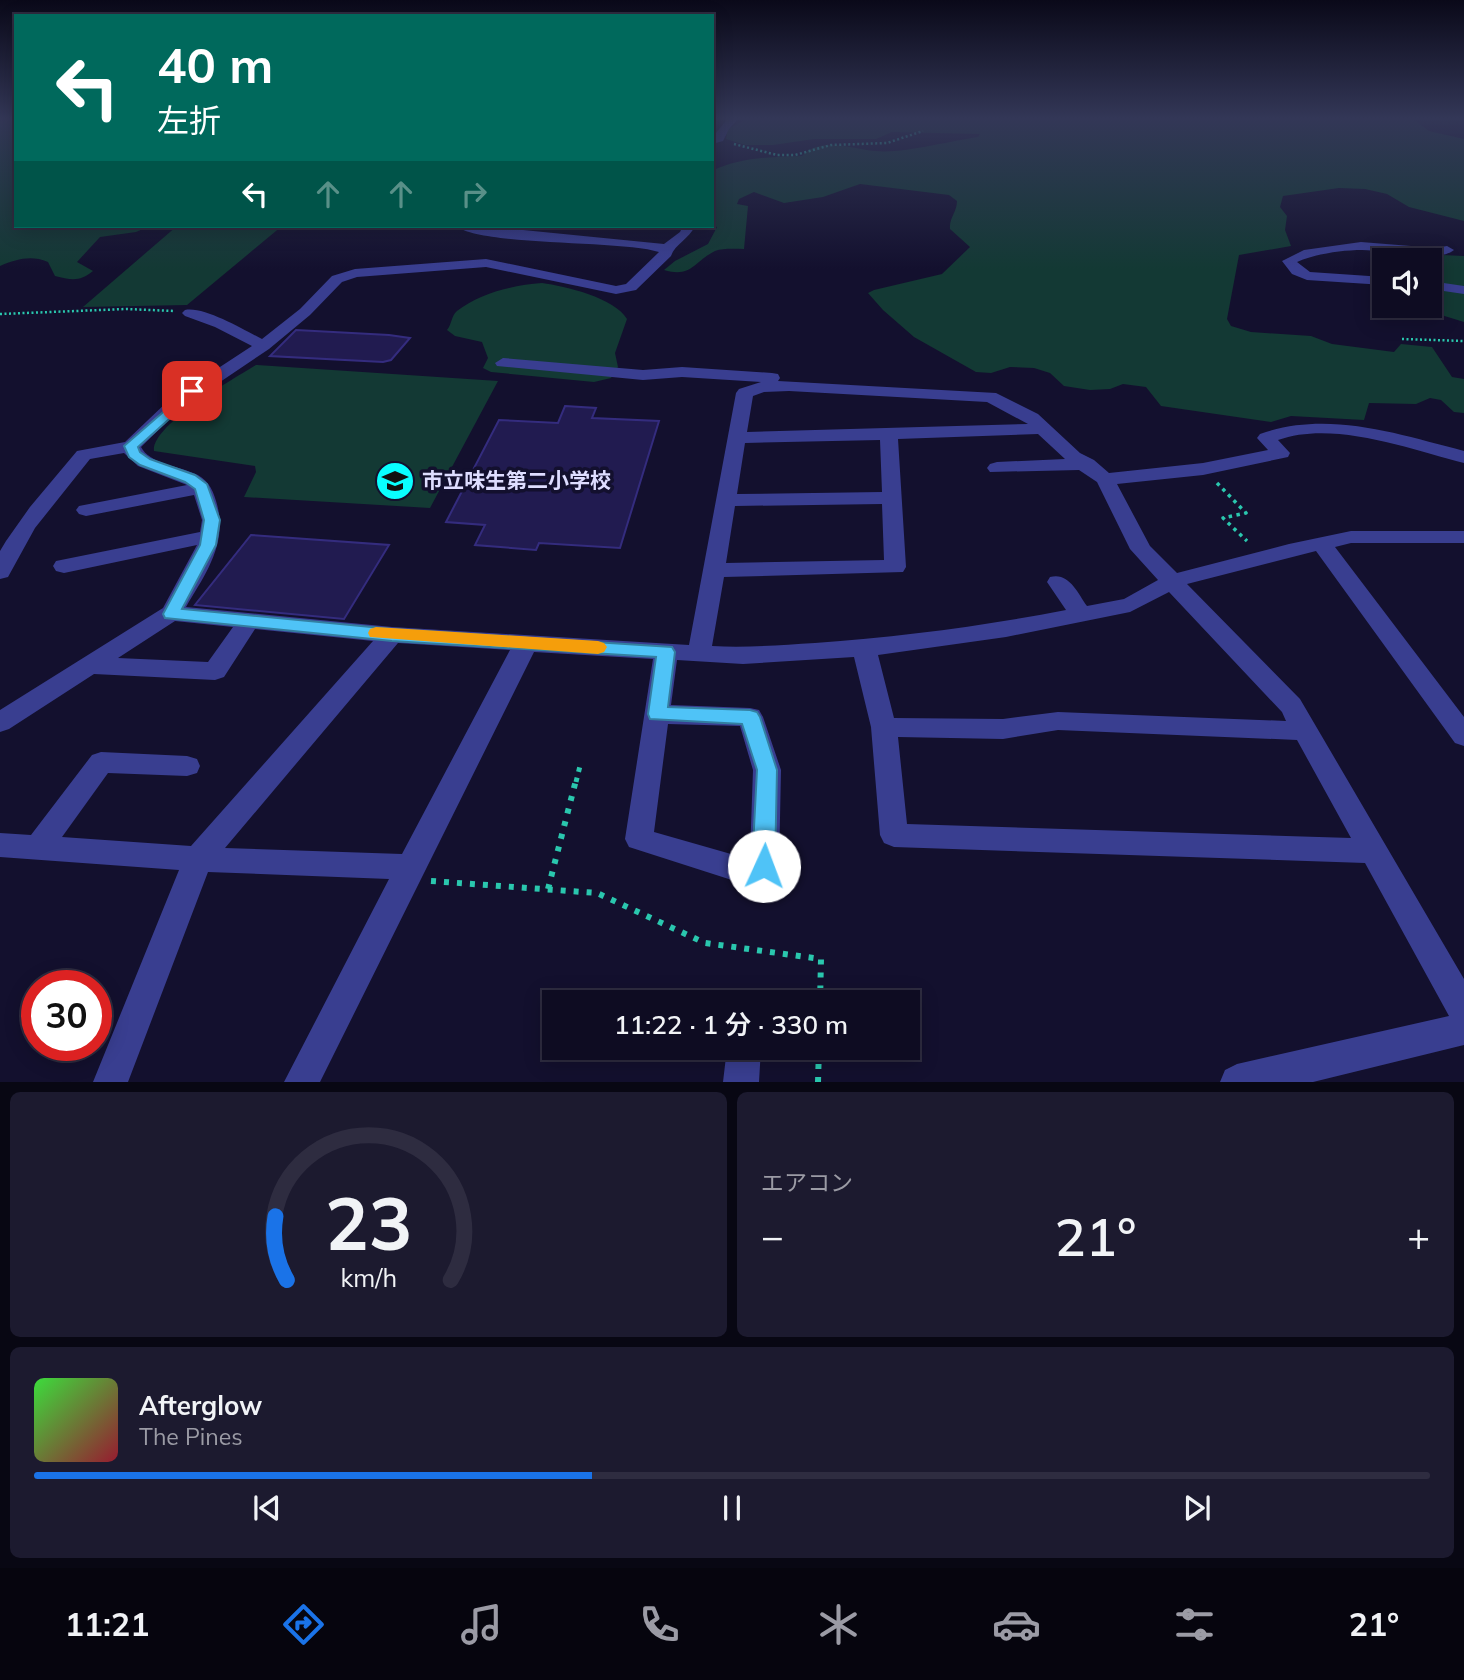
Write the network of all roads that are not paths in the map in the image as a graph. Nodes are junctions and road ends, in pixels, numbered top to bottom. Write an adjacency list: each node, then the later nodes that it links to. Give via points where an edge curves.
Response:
1 (499, 228): 4 (street)
2 (599, 228): 4 (street)
3 (688, 228): 6 (street)
4 (590, 240): 6 (street)
5 (1386, 248): 9 (street, via 1361,246 1304,254 1289,261 1307,276)
6 (665, 249): 13 (street, via 640,280 616,290 486,263 355,272 337,279)
7 (1447, 250): 8 (street)
8 (1442, 251)
9 (1372, 280)
10 (1442, 287): 11 (street)
11 (1464, 290)
12 (190, 313): 13 (street)
13 (263, 346): 19 (street, via 174,405)
14 (503, 362): 15 (street, via 631,374 682,372 813,381)
15 (832, 388): 16 (street, via 990,397); 18 (street, via 774,386 745,393)
16 (1042, 428): 17 (street); 21 (street)
17 (889, 434): 18 (street); 25 (street)
18 (738, 438): 26 (street)
19 (131, 446): 24 (street, via 145,462 190,478); 33 (street, via 83,455 6,557)
20 (1464, 458): 23 (street, via 1372,434 1324,429 1266,438 1281,453 1203,469)
21 (1087, 464): 22 (street); 23 (street)
22 (997, 468)
23 (1105, 480): 35 (street, via 1141,549)
24 (202, 488): 27 (street); 28 (street, via 212,520)
25 (892, 498): 26 (street); 32 (street, via 895,566)
26 (726, 500): 32 (street)
27 (86, 510)
28 (209, 536): 31 (street); 36 (street)
29 (1464, 537): 30 (street, via 1351,537)
30 (1321, 543): 35 (street); 49 (street)
31 (64, 566)
32 (714, 570): 43 (street)
33 (0, 572)
34 (1058, 582): 37 (street)
35 (1170, 582): 37 (street, via 1130,605); 48 (street, via 1291,706)
36 (171, 614): 38 (street); 44 (street)
37 (1081, 614): 41 (street)
38 (249, 621): 39 (street); 44 (street, via 215,671)
39 (392, 635): 40 (street); 54 (street)
40 (526, 643): 42 (street); 55 (street)
41 (863, 649): 43 (street); 47 (street)
42 (666, 652): 43 (street); 45 (street)
43 (699, 654)
44 (89, 665): 46 (street)
45 (657, 714): 45 (street, via 639,839 738,869 764,866 767,770 750,717)
46 (0, 722)
47 (884, 727): 48 (street, via 1003,729 1058,721); 53 (street, via 894,835)
48 (1305, 732): 53 (street)
49 (1464, 736)
50 (187, 766): 52 (street, via 102,762)
51 (0, 845): 52 (street)
52 (38, 848): 54 (street)
53 (1373, 851): 56 (street)
54 (198, 859): 55 (street); 58 (street)
55 (409, 873): 59 (street)
56 (1464, 1025): 61 (street)
57 (743, 1060): 60 (street)
58 (110, 1082)
59 (301, 1082)
60 (741, 1082)
61 (1237, 1082)

